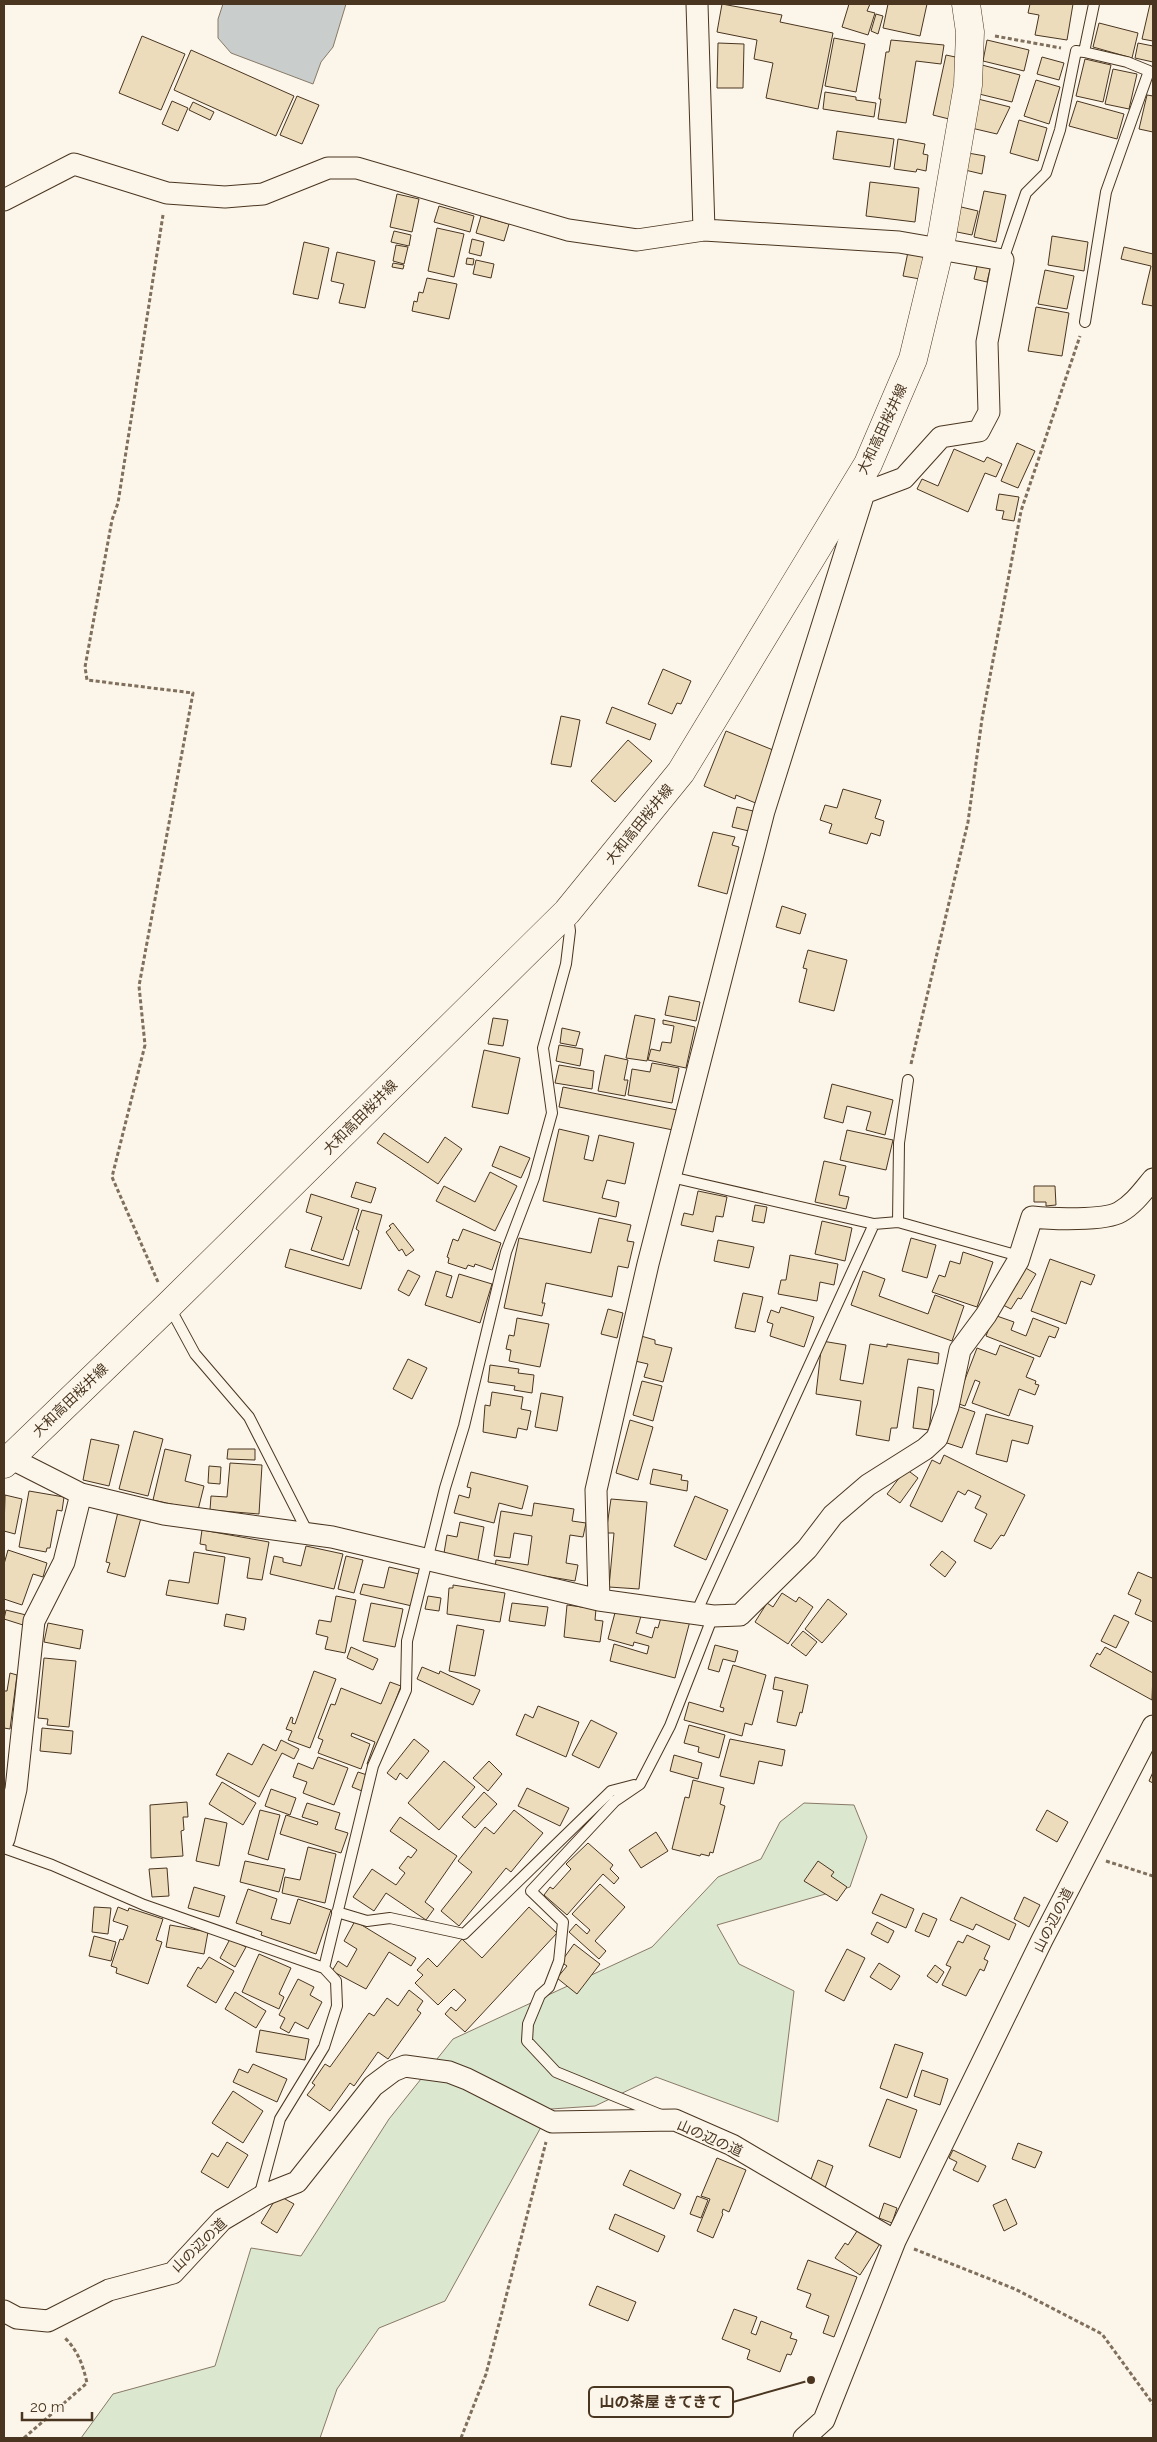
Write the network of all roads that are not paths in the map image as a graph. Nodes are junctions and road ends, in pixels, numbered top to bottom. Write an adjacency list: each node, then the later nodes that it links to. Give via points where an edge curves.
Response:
1 (697, 4): 7 (street)
2 (966, 4): 8 (main road, 大和高田桜井線, via 970,32 968,85)
3 (1094, 4): 4 (lane)
4 (1080, 52): 5 (lane, via 1127,62); 9 (lane, via 1046,173 1026,193)
5 (1151, 73): 10 (lane, via 1106,192)
6 (4, 200): 7 (street, via 74,164 167,193 225,197 263,194 328,168 357,168 568,230 638,240)
7 (704, 230): 8 (street)
8 (940, 247): 9 (street); 11 (main road, 大和高田桜井線, via 913,359)
9 (1003, 260): 12 (street, via 987,342 989,412 979,431 942,436 904,478)
10 (1085, 322)
11 (868, 464): 12 (street); 13 (main road, 大和高田桜井線, via 681,772)
12 (864, 493): 15 (street, via 764,811)
13 (567, 912): 20 (main road, 大和高田桜井線); 24 (lane, via 570,931 566,964 543,1048 552,1113 534,1178 506,1252 464,1426)
14 (908, 1080): 17 (lane, via 899,1142)
15 (671, 1177): 18 (lane); 25 (street, via 596,1490)
16 (1153, 1179): 19 (street, via 1135,1201 1118,1213 1062,1221 1032,1217)
17 (898, 1222): 18 (lane); 19 (lane)
18 (874, 1224): 26 (lane)
19 (1019, 1256): 26 (street, via 986,1315 960,1350 948,1407 937,1438 868,1485 833,1515 806,1549 740,1615)
20 (168, 1306): 21 (main road, 大和高田桜井線); 23 (lane, via 195,1354 248,1416)
21 (7, 1461): 22 (street)
22 (82, 1494): 23 (street, via 164,1514); 29 (street, via 64,1562 34,1621 16,1788)
23 (309, 1534): 24 (street)
24 (426, 1559): 25 (street); 31 (lane, via 407,1641 406,1690 373,1766)
25 (599, 1600): 26 (street)
26 (705, 1615): 28 (lane, via 670,1726)
27 (1153, 1726): 35 (street, 山の辺の道, via 1042,1940)
28 (640, 1784): 31 (lane, via 611,1791 464,1934 390,1918 367,1921); 33 (lane, via 615,1801 531,1891 563,1922 559,1961 549,1988 540,1995 528,2024 527,2040 556,2072)
29 (4, 1839)
30 (4, 1848): 32 (lane, via 144,1905)
31 (337, 1912): 32 (lane)
32 (324, 1968): 34 (lane, via 336,1981 337,2006 324,2047 280,2119)
33 (675, 2120): 34 (street, 山の辺の道, via 552,2122 449,2072 405,2066 373,2086 297,2182); 35 (street, 山の辺の道, via 732,2145)
34 (259, 2198): 36 (street, 山の辺の道, via 222,2220 173,2273 109,2290 48,2321 17,2318)
35 (895, 2241): 37 (street, via 824,2420)
36 (4, 2311)
37 (804, 2438)

